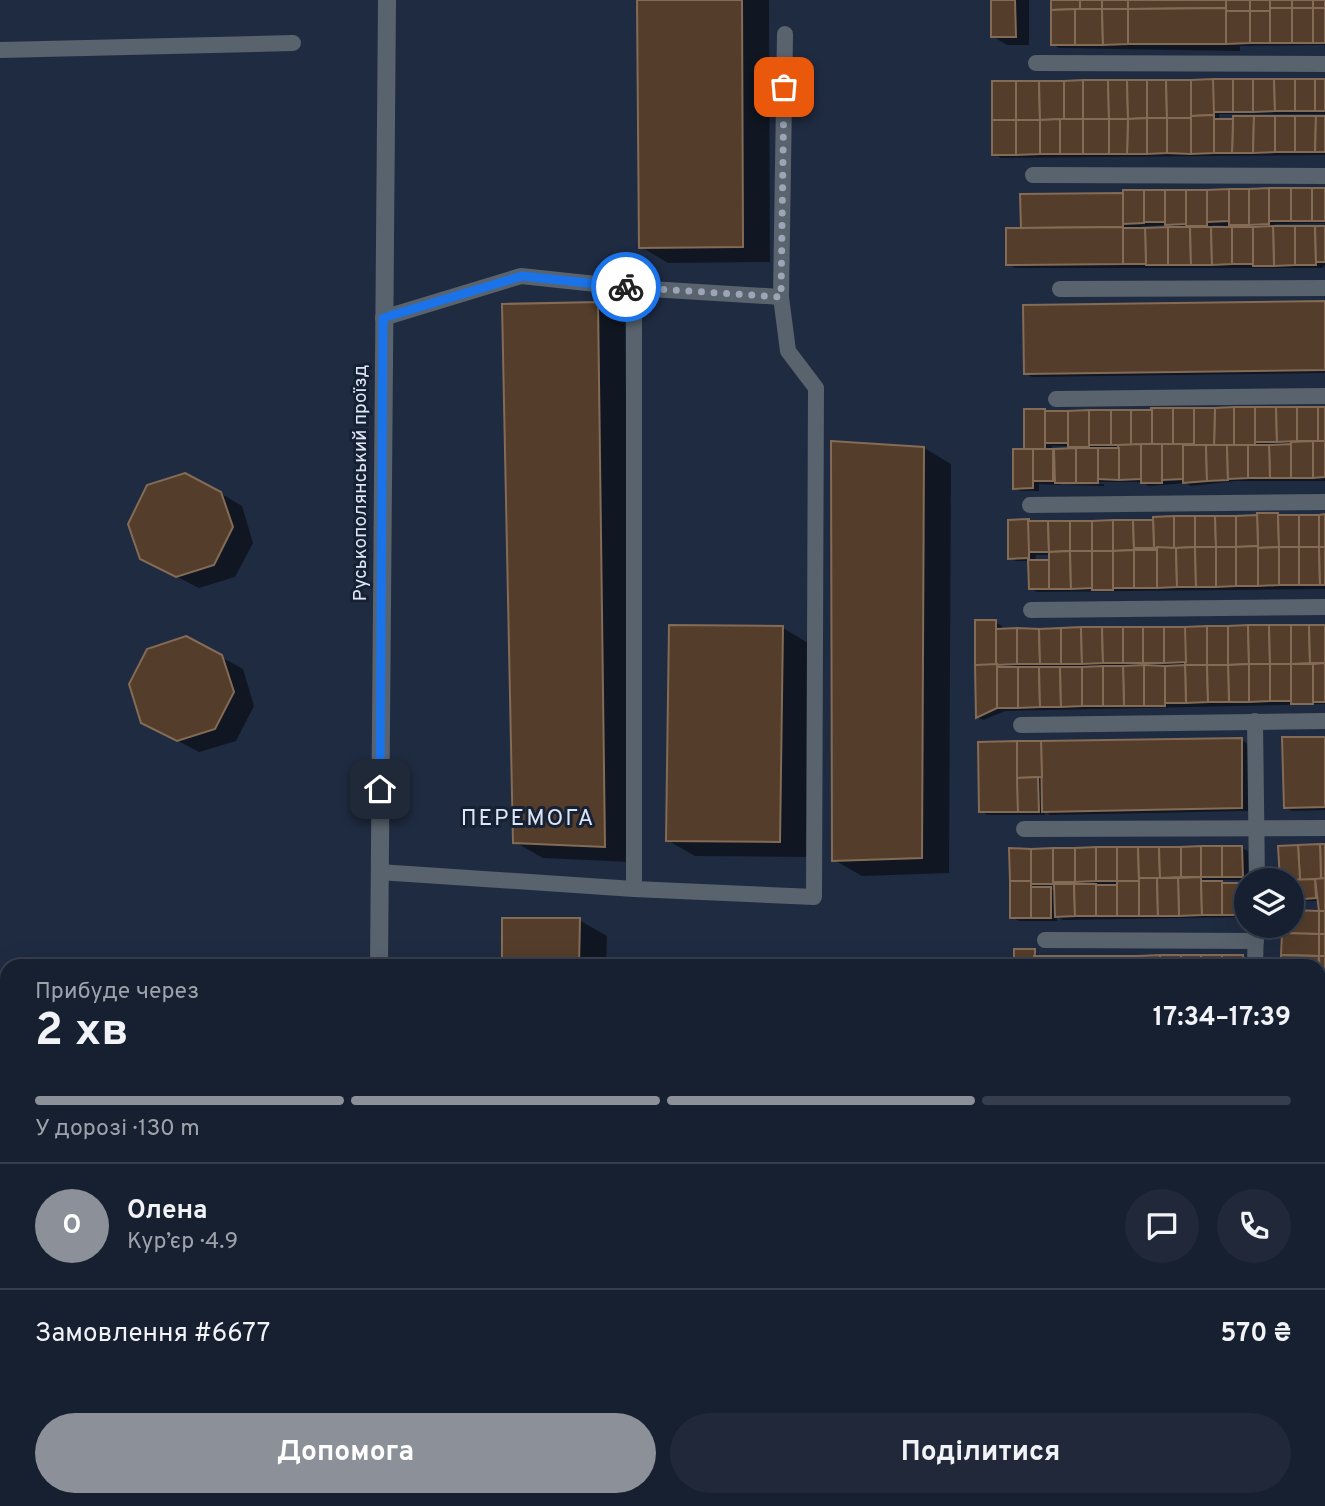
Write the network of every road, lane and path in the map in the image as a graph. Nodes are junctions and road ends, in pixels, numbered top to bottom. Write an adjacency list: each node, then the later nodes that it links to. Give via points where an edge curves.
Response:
1 (387, 0): 13 (street, Руськополянський проїзд)
2 (785, 34): 12 (lane)
3 (293, 43): 4 (lane)
4 (0, 50)
5 (1036, 62): 6 (lane)
6 (1325, 64)
7 (1033, 175): 8 (lane)
8 (1325, 176)
9 (634, 288): 12 (lane); 13 (lane, via 522,276); 28 (lane)
10 (1325, 288): 11 (lane)
11 (1060, 289)
12 (781, 297): 28 (lane, via 788,351 816,388 814,897)
13 (383, 318): 27 (street, Руськополянський проїзд)
14 (1325, 396): 15 (lane)
15 (1056, 399)
16 (1325, 502): 17 (lane)
17 (1030, 505)
18 (1325, 607): 19 (lane)
19 (1031, 610)
20 (1255, 720): 21 (lane); 22 (lane); 23 (lane)
21 (1325, 721)
22 (1021, 725)
23 (1258, 828): 24 (lane); 25 (lane); 26 (lane)
24 (1325, 828)
25 (1024, 829)
26 (1257, 868)
27 (379, 872): 28 (lane); 32 (street, Руськополянський проїзд)
28 (634, 889)
29 (1234, 934): 31 (lane)
30 (1256, 938): 33 (lane)
31 (1045, 940)
32 (379, 959)
33 (1255, 959)

